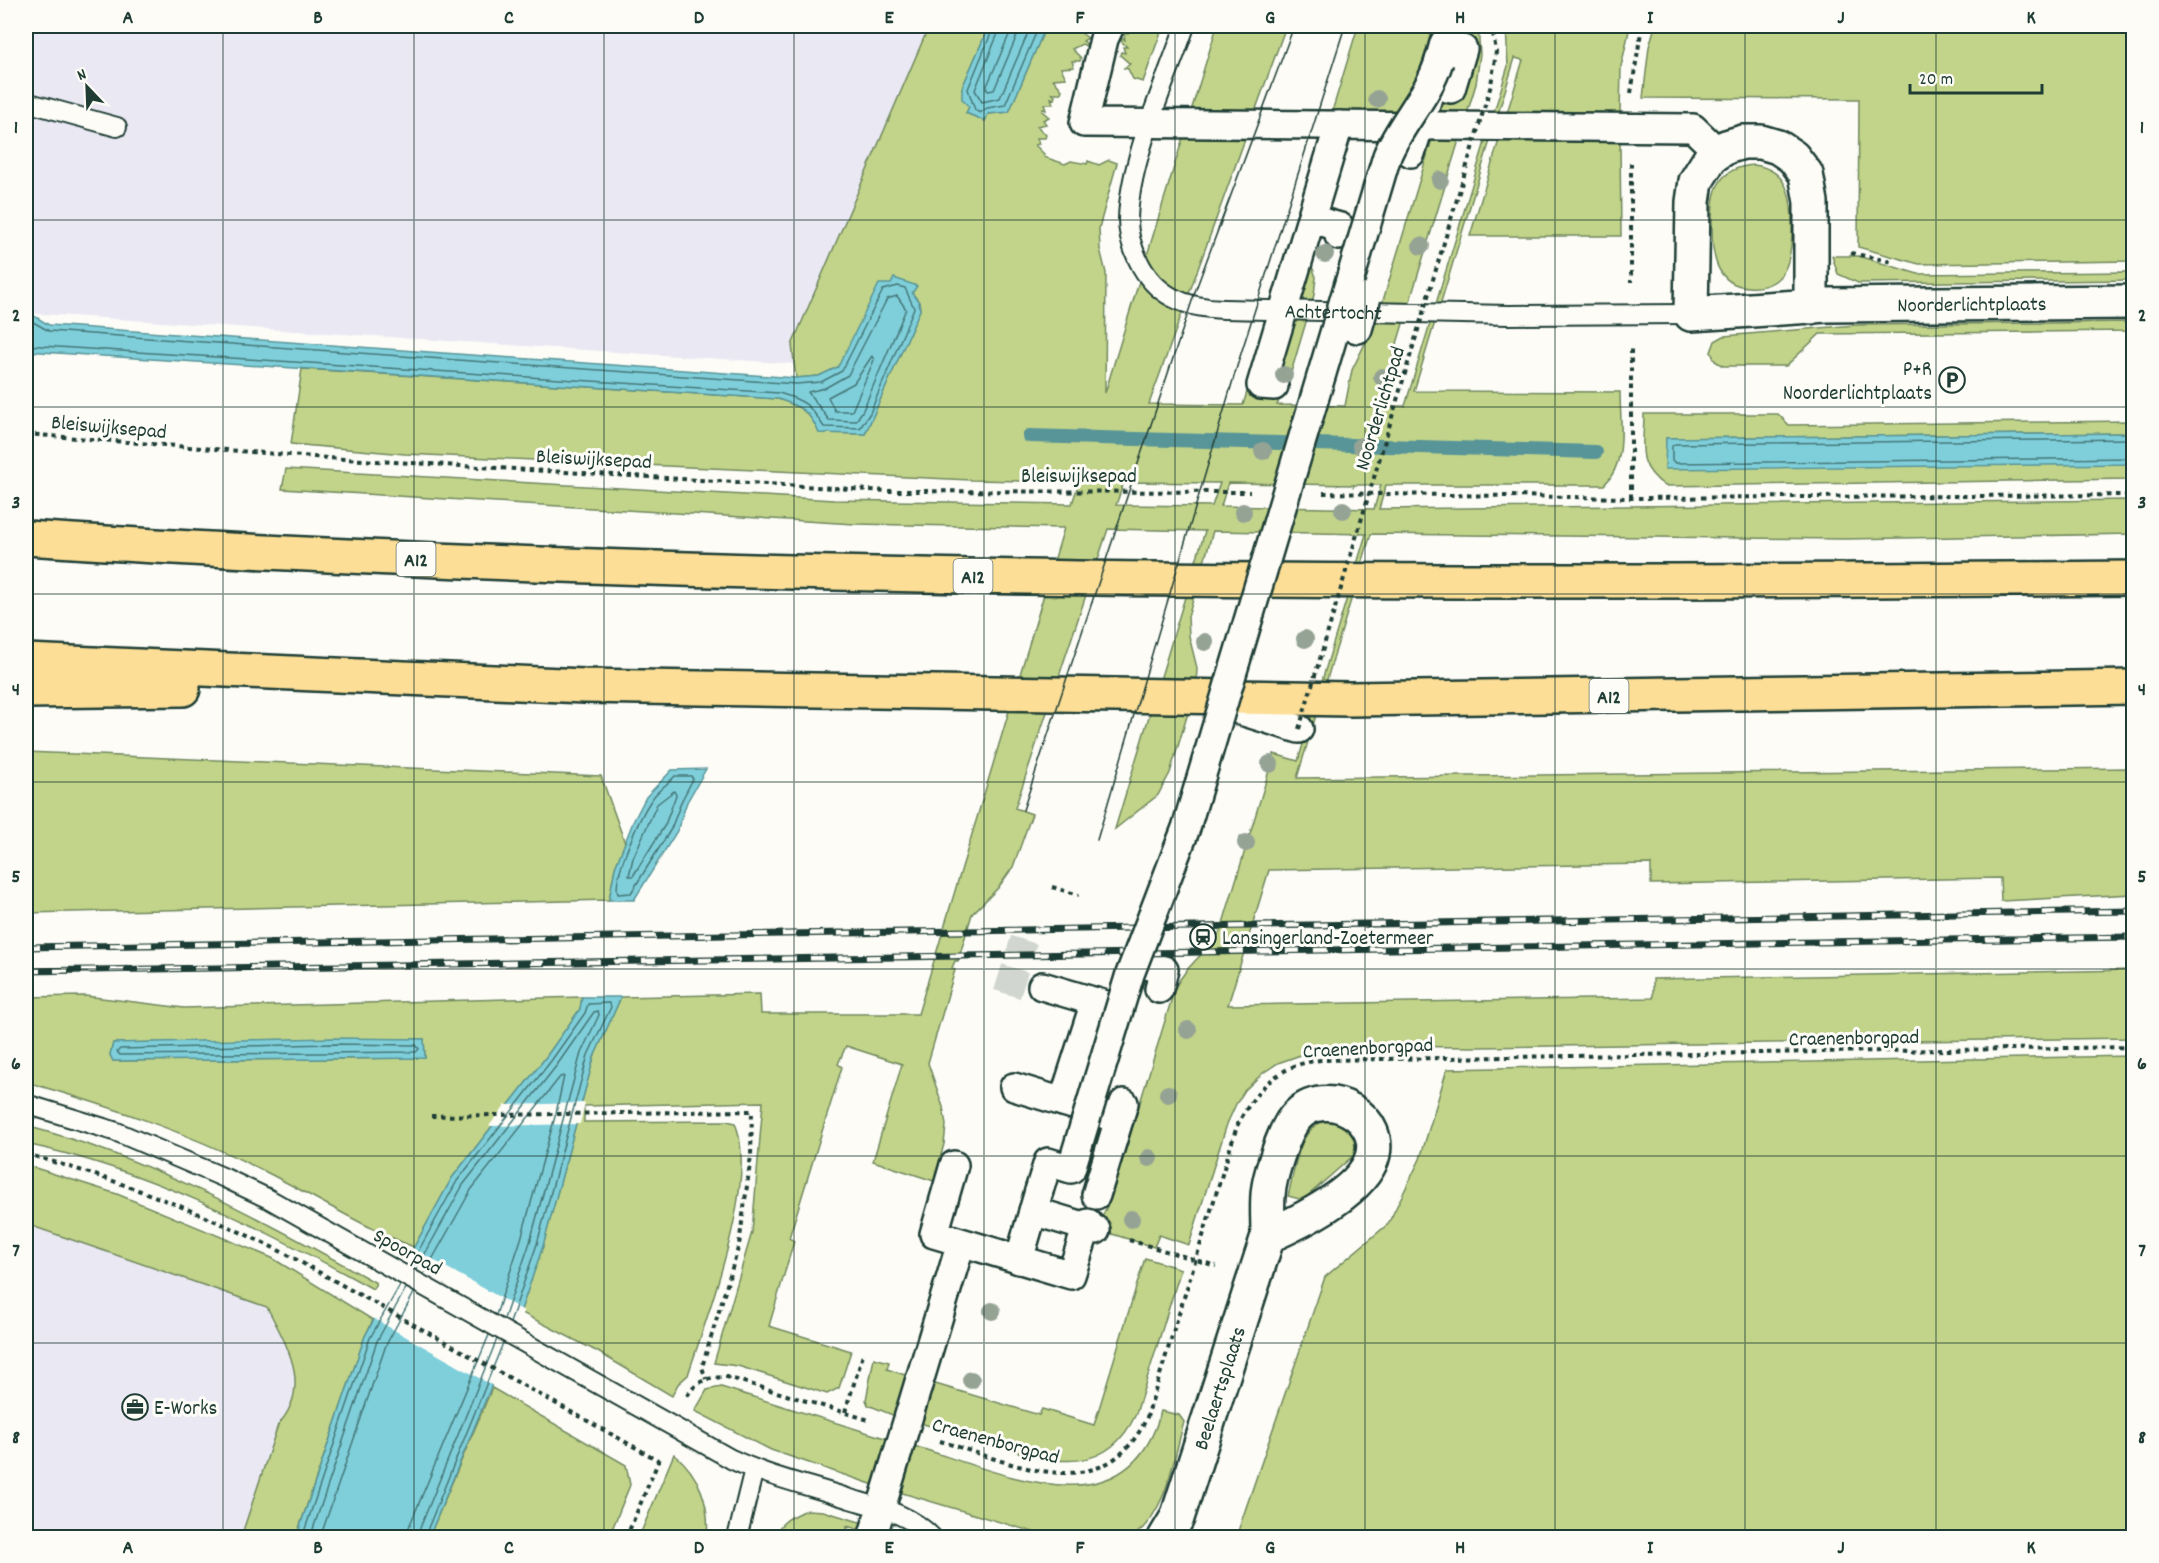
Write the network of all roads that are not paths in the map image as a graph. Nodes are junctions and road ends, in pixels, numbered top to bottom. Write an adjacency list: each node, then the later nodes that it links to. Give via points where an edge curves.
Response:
1 (1110, 26): 4 (street, via 1084,123)
2 (1185, 26): 4 (lane, Achtertocht)
3 (26, 102): 7 (lane)
4 (1151, 124): 5 (street); 15 (lane, Achtertocht, via 1137,167 1128,218 1133,247 1150,281 1169,298 1191,305)
5 (1339, 125): 6 (street); 10 (street)
6 (1419, 126): 8 (street, via 1693,128); 9 (street); 17 (street, bridge, via 1432,84 1451,89 1463,49 1444,43 1430,85 1387,156)
7 (117, 127)
8 (1718, 152): 14 (street, via 1743,142 1770,144 1785,151 1804,170 1811,195); 16 (street, via 1700,172 1694,191)
9 (1411, 153)
10 (1311, 219): 11 (street, via 1340,227); 15 (street)
11 (1339, 236)
12 (1367, 297): 17 (street, bridge, via 1358,329)
13 (2133, 302): 14 (street, Noorderlichtplaats)
14 (1811, 307): 16 (street, Noorderlichtplaats)
15 (1283, 310): 16 (lane, Achtertocht); 18 (street, via 1261,386)
16 (1691, 314)
17 (1337, 323): 25 (street, bridge)
18 (1274, 386)
19 (26, 538): 20 (highway, A12, via 806,574 1439,582)
20 (2133, 578)
21 (26, 661): 22 (highway, A12)
22 (584, 686): 23 (highway, A12, via 1350,699); 24 (highway, A12)
23 (2133, 687)
24 (26, 691)
25 (1222, 705): 26 (street); 27 (street, bridge, via 1186,828)
26 (1299, 729)
27 (1135, 962): 29 (street, via 1164,970); 30 (street, bridge)
28 (1042, 986): 30 (street)
29 (1159, 989)
30 (1106, 1008): 32 (street); 36 (street, bridge, via 1071,1169 1048,1162)
31 (1014, 1087): 32 (street)
32 (1063, 1102): 35 (street, via 1121,1111)
33 (26, 1104): 40 (lane, Spoorpad, via 117,1132 225,1178)
34 (954, 1166): 38 (street, via 934,1234)
35 (1096, 1195)
36 (1036, 1201): 39 (street); 39 (street, via 1090,1227 1071,1275)
37 (1268, 1236): 45 (street, Beelaertsplaats, via 1177,1518)
38 (961, 1243): 39 (street); 41 (street)
39 (1019, 1260)
40 (754, 1469): 41 (lane); 42 (lane)
41 (881, 1508): 43 (street); 44 (lane, via 918,1523)
42 (737, 1538)
43 (872, 1538)
44 (933, 1538)
45 (1165, 1538)

